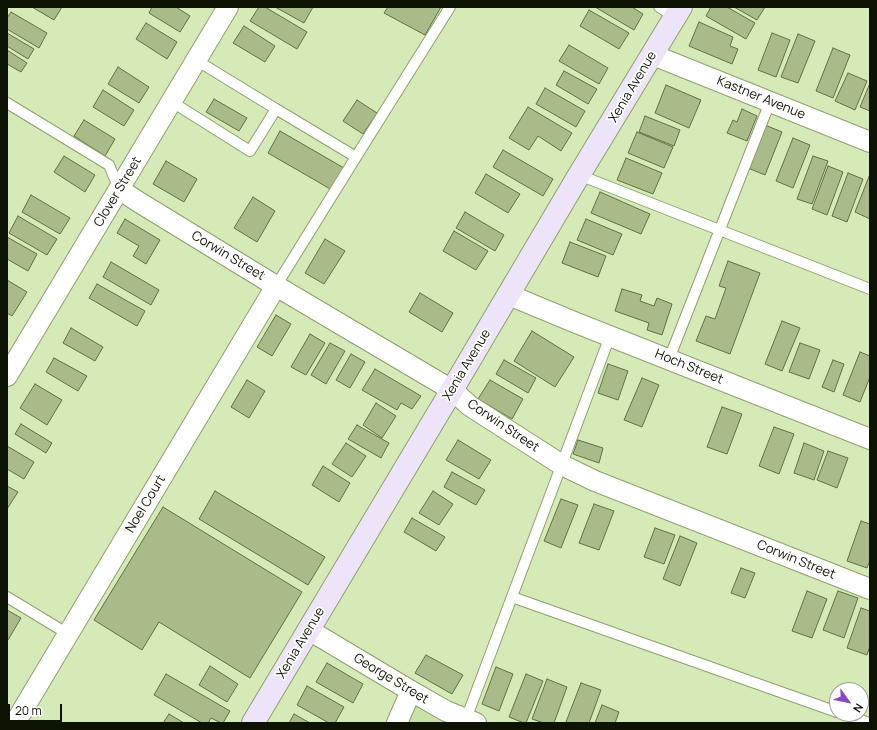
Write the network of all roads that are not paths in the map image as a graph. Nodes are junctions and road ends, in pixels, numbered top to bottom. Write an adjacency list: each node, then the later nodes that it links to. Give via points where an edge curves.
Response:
1 (228, 7): 5 (street, Clover Street)
2 (450, 7): 11 (lane)
3 (672, 10): 4 (street, Xenia Avenue)
4 (653, 55): 7 (street, Kastner Avenue); 12 (street, Xenia Avenue)
5 (196, 60): 6 (street, Clover Street); 9 (lane)
6 (172, 102): 9 (lane, via 250,151); 13 (street, Clover Street)
7 (770, 102): 10 (street, Kastner Avenue); 14 (lane)
8 (7, 103): 13 (lane, via 109,165)
9 (276, 109): 11 (lane)
10 (870, 142)
11 (356, 157): 15 (lane)
12 (579, 175): 14 (lane); 17 (street, Xenia Avenue)
13 (119, 189): 15 (street, Corwin Street); 20 (street, Clover Street)
14 (720, 230): 16 (lane); 19 (lane)
15 (276, 286): 21 (street, Corwin Street); 28 (street, Noel Court)
16 (870, 290)
17 (509, 295): 18 (street, Hoch Street); 21 (street, Xenia Avenue)
18 (610, 336): 19 (street, Hoch Street); 23 (lane)
19 (669, 359): 22 (street, Hoch Street)
20 (7, 376)
21 (452, 390): 23 (street, Corwin Street, via 470,406); 27 (street, Xenia Avenue)
22 (870, 439)
23 (562, 465): 24 (street, Corwin Street, via 595,481); 26 (lane)
24 (870, 589)
25 (7, 597): 28 (lane)
26 (512, 597): 30 (lane); 31 (lane)
27 (309, 630): 29 (street, George Street); 33 (street, Xenia Avenue)
28 (68, 634): 32 (street, Noel Court)
29 (410, 691): 31 (street, George Street, via 446,711); 34 (street)
30 (829, 709)
31 (471, 721)
32 (15, 723)
33 (253, 723)
34 (397, 723)

